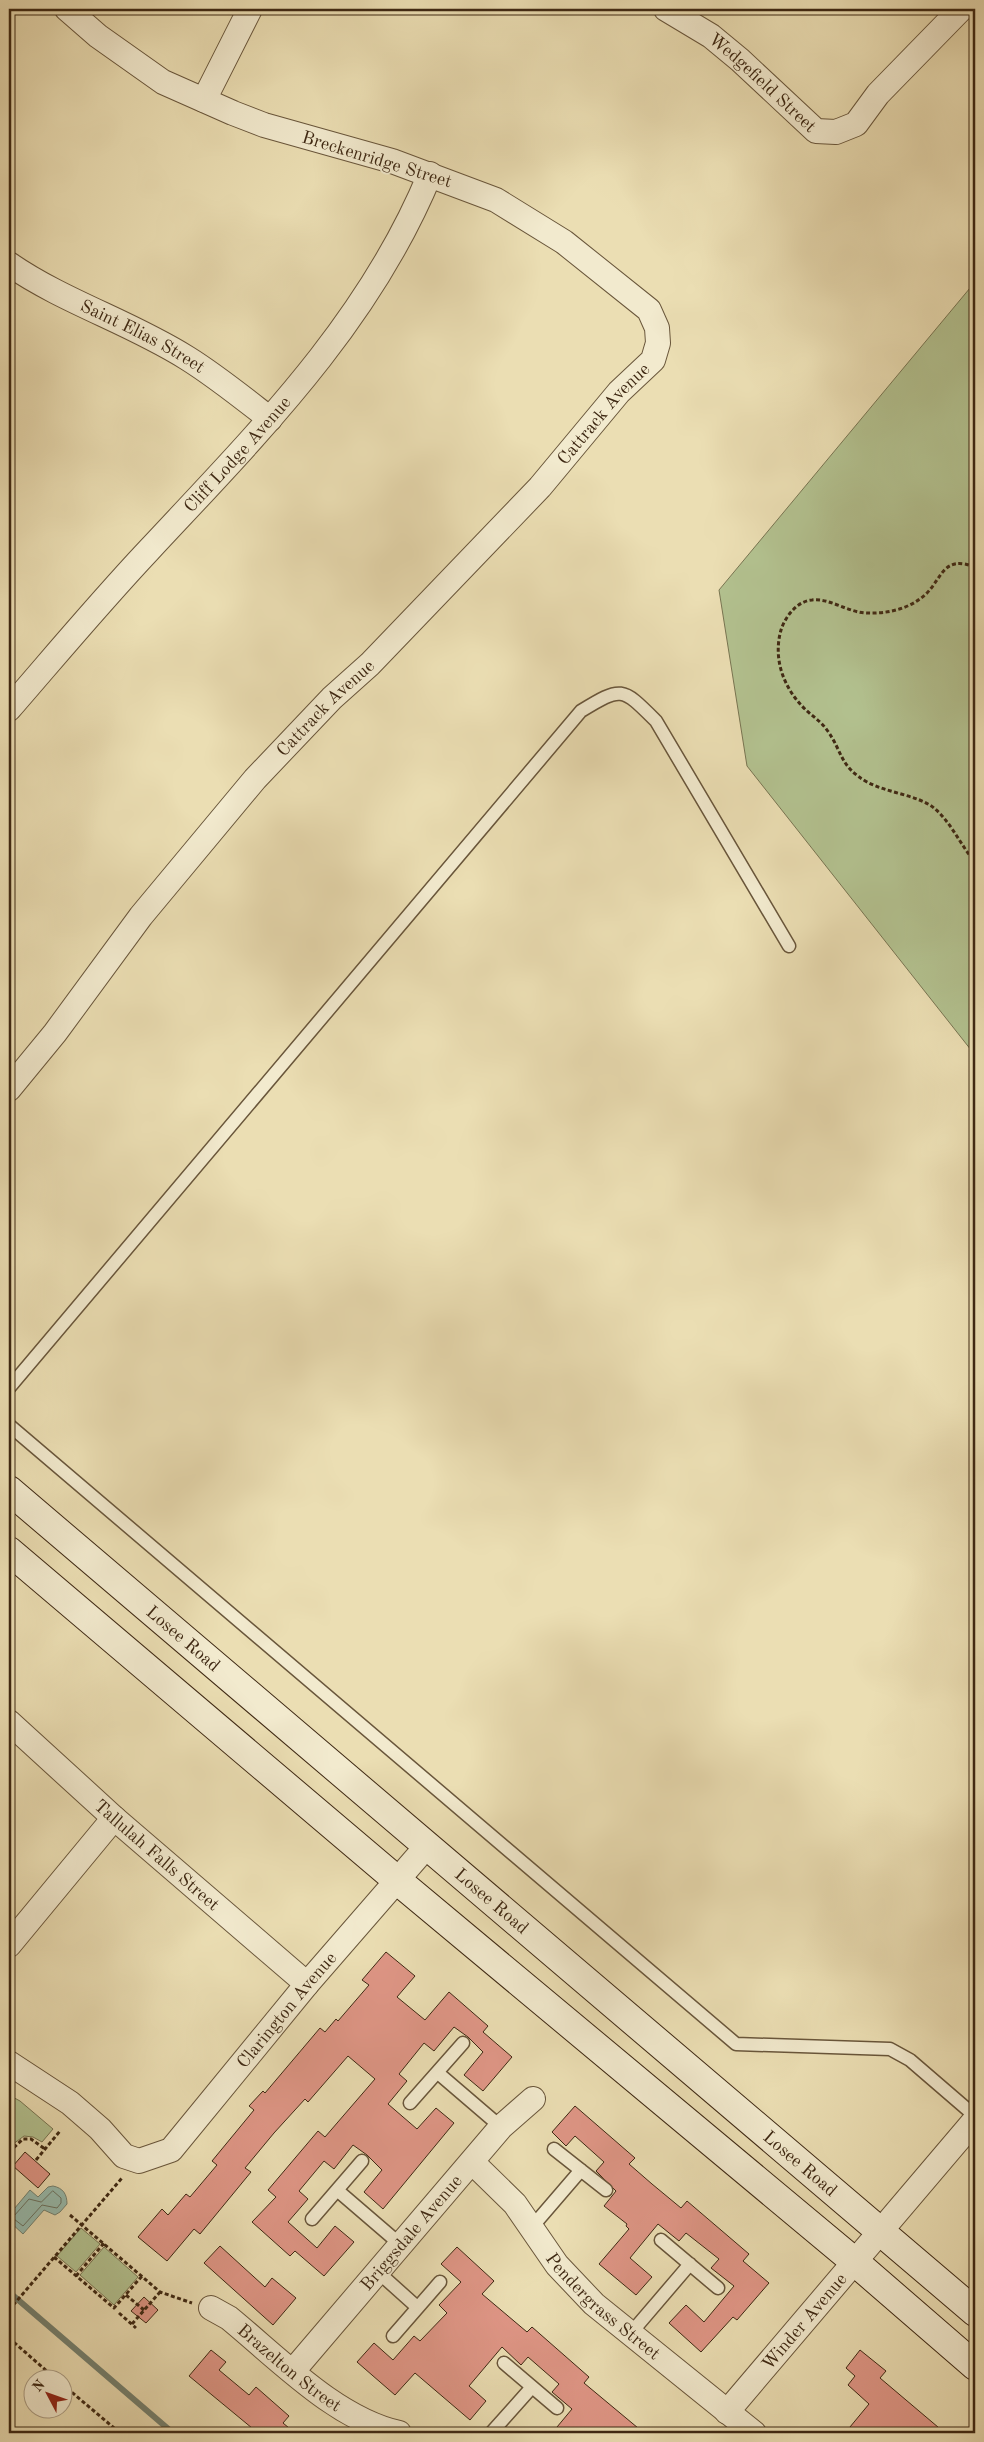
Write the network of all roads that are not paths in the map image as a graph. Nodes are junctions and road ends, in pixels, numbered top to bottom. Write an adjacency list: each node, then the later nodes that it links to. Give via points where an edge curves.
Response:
1 (67, 9): 5 (street, Breckenridge Street, via 164,82)
2 (250, 9): 5 (street)
3 (666, 9): 4 (street, Wedgefield Street, via 711,36 766,82 816,131 836,132 856,124 878,94)
4 (961, 9)
5 (204, 100): 6 (street, Breckenridge Street, via 264,125 355,149)
6 (430, 174): 8 (street, Breckenridge Street, via 496,200 564,242 649,310); 9 (street, Cliff Lodge Avenue, via 413,215 374,284 301,384)
7 (9, 264): 9 (street, Saint Elias Street, via 187,358)
8 (658, 343): 12 (street, Cattrack Avenue, via 652,360 619,392 540,487 254,779 141,916)
9 (270, 420): 10 (street, Cliff Lodge Avenue, via 68,639)
10 (9, 709)
11 (789, 946): 13 (lane, via 656,721 631,696 611,693 581,712)
12 (9, 1090)
13 (9, 1388)
14 (9, 1425): 28 (lane, via 736,2044 890,2049 910,2060)
15 (9, 1490): 19 (main road, Losee Road)
16 (9, 1551): 20 (main road)
17 (9, 1722): 18 (street, Tallulah Falls Street)
18 (114, 1818): 21 (street); 22 (street, Tallulah Falls Street)
19 (426, 1847): 20 (street, Clarington Avenue); 39 (main road, Losee Road)
20 (398, 1881): 22 (street, Clarington Avenue); 42 (main road)
21 (9, 1945)
22 (307, 1984): 24 (street, Clarington Avenue, via 172,2150 139,2161 124,2156 70,2103)
23 (463, 2043): 25 (lane)
24 (9, 2063)
25 (438, 2073): 27 (lane); 30 (lane)
26 (533, 2099): 30 (street, Briggsdale Avenue)
27 (410, 2103)
28 (975, 2116)
29 (975, 2120): 39 (street, Winder Avenue)
30 (501, 2127): 33 (street, Briggsdale Avenue)
31 (554, 2149): 34 (lane)
32 (362, 2161): 35 (lane)
33 (472, 2162): 38 (street, Pendergrass Street, via 515,2204); 41 (street, Briggsdale Avenue)
34 (581, 2170): 36 (lane); 38 (lane)
35 (337, 2190): 37 (lane); 41 (lane)
36 (606, 2190)
37 (312, 2219)
38 (532, 2227): 50 (street, Pendergrass Street, via 575,2286)
39 (881, 2231): 42 (street, Winder Avenue); 49 (main road, Losee Road)
40 (661, 2240): 43 (lane)
41 (401, 2244): 44 (street, Briggsdale Avenue)
42 (855, 2262): 53 (main road); 57 (street, Winder Avenue)
43 (690, 2264): 46 (lane); 50 (lane)
44 (378, 2272): 47 (lane); 54 (street, Briggsdale Avenue)
45 (440, 2282): 47 (lane)
46 (718, 2288)
47 (418, 2307): 51 (lane)
48 (211, 2308): 54 (street, Brazelton Street, via 229,2318)
49 (975, 2312)
50 (631, 2333): 57 (street, Pendergrass Street)
51 (393, 2336)
52 (504, 2363): 55 (lane)
53 (975, 2366)
54 (293, 2371): 58 (street, Brazelton Street, via 346,2412 370,2425)
55 (532, 2387): 56 (lane); 59 (lane)
56 (557, 2408)
57 (727, 2412): 60 (street, Pendergrass Street)
58 (396, 2433)
59 (491, 2433)
60 (754, 2433)

